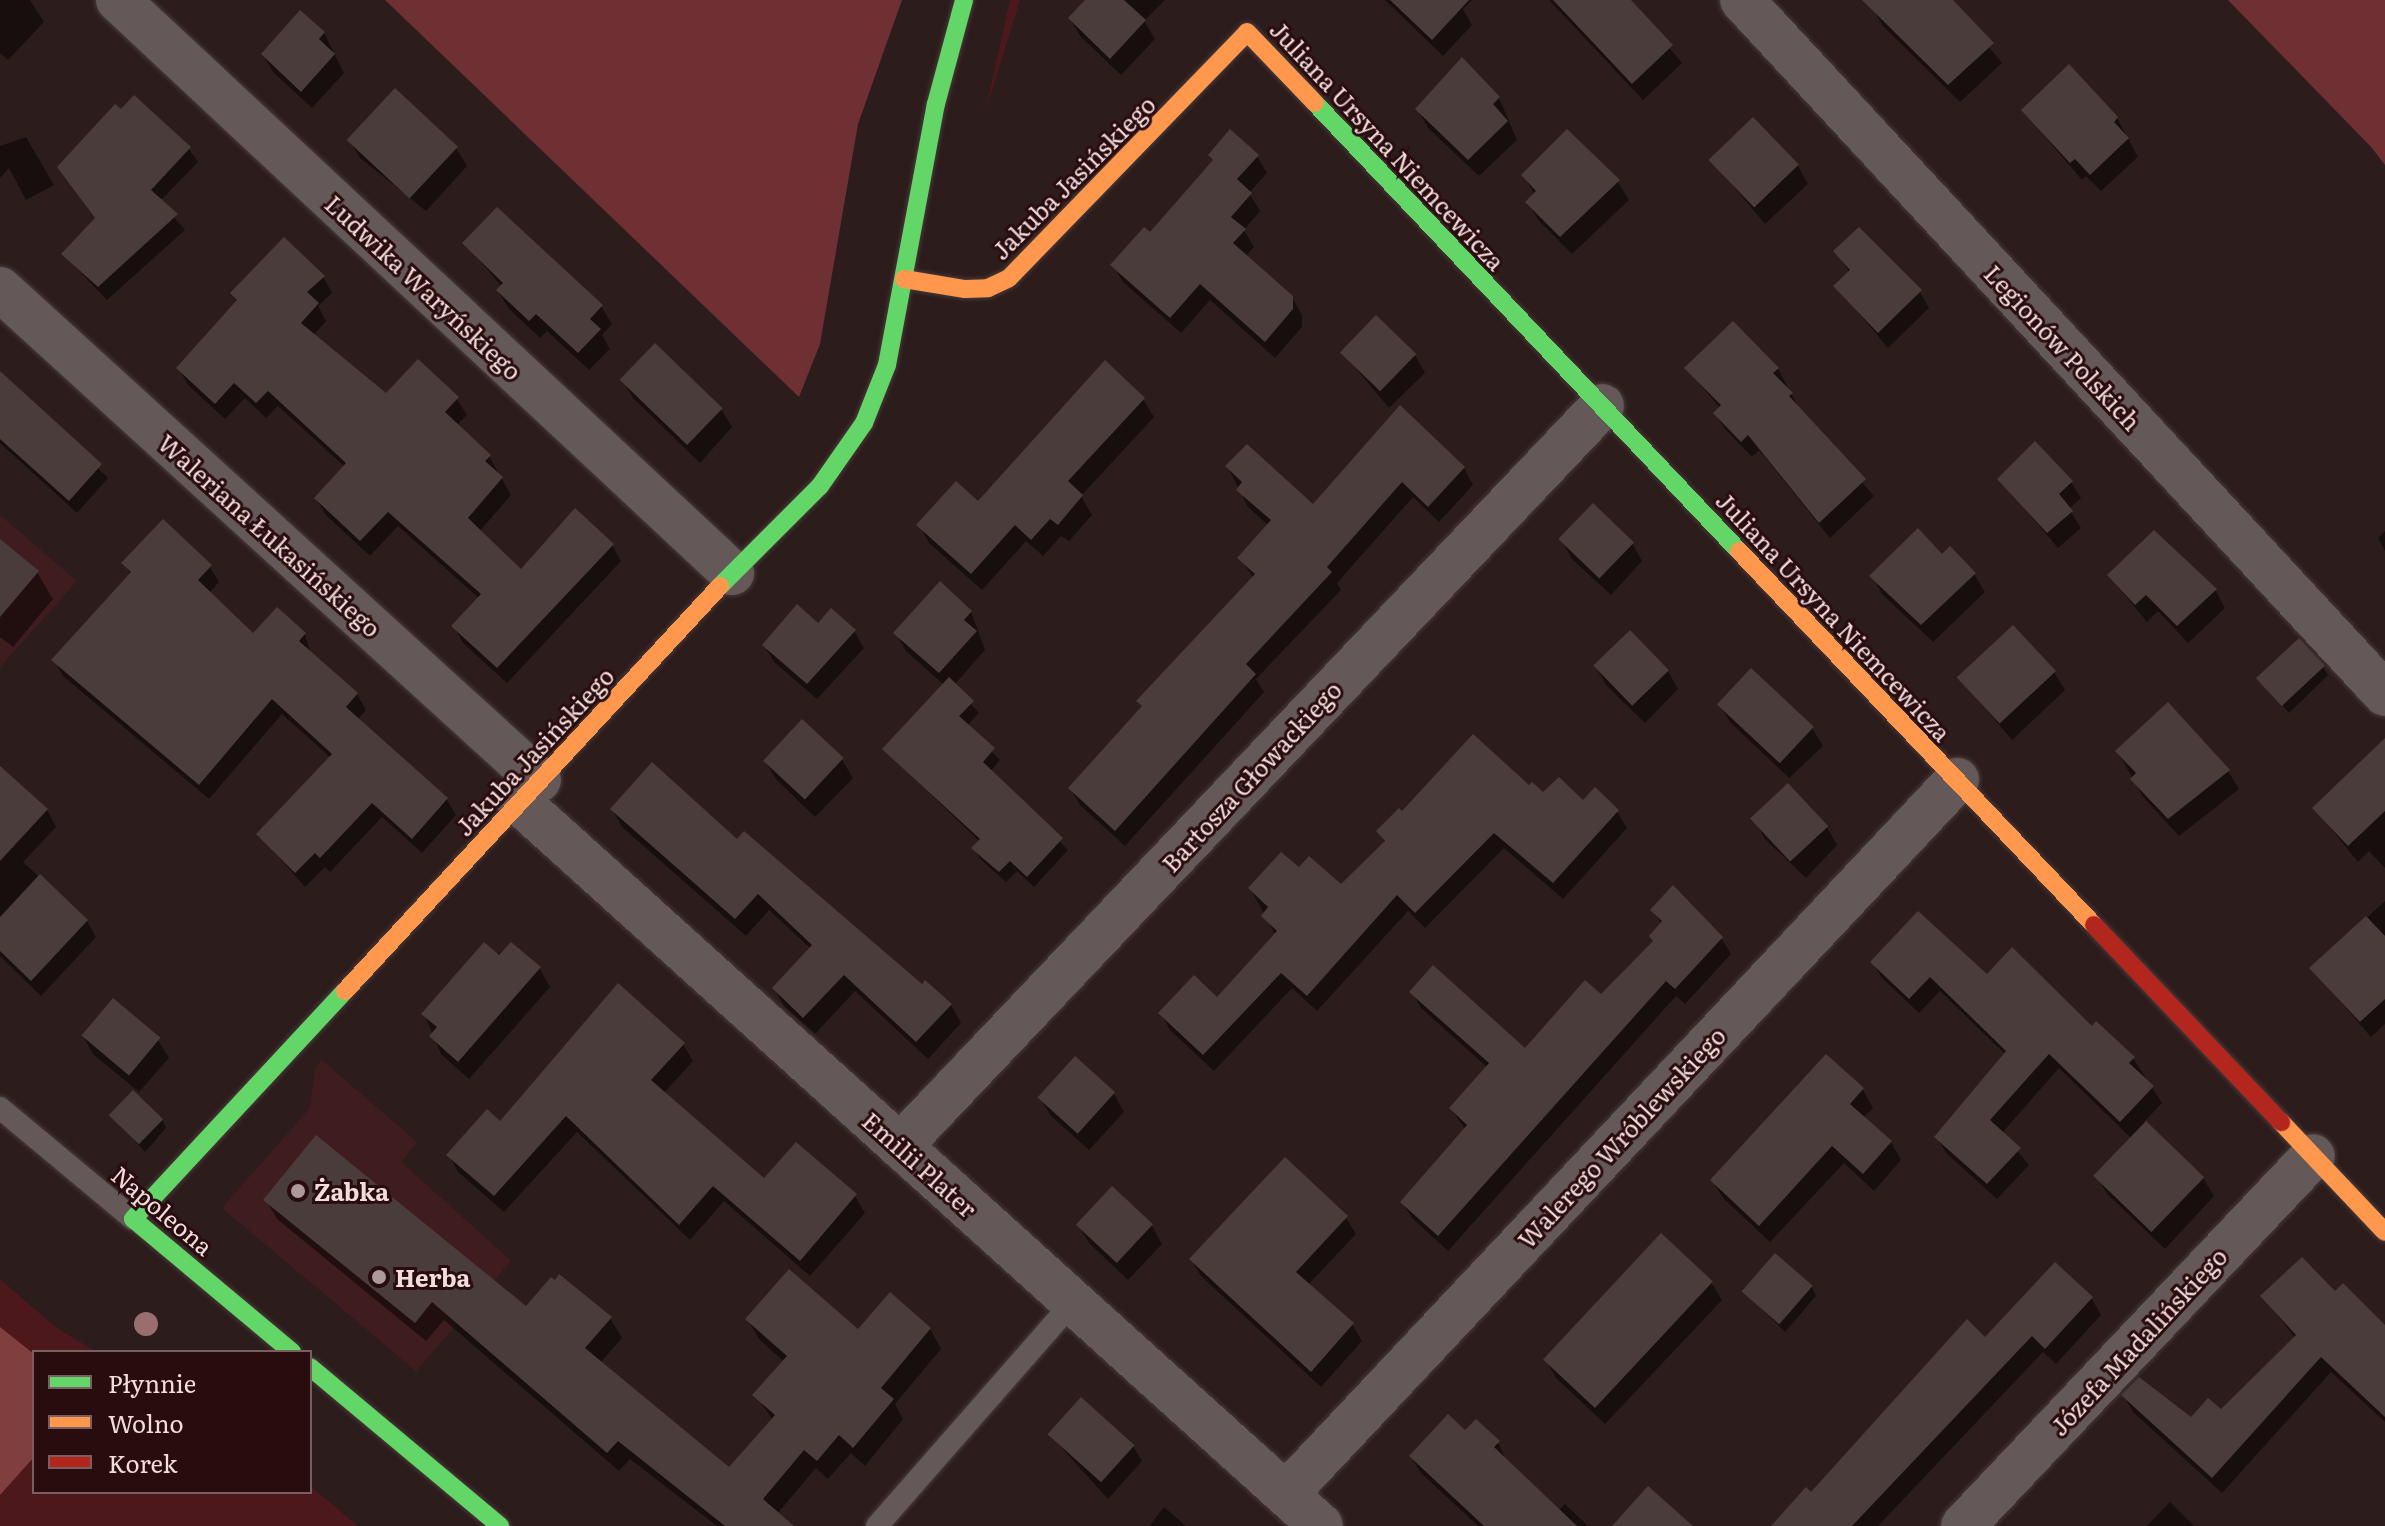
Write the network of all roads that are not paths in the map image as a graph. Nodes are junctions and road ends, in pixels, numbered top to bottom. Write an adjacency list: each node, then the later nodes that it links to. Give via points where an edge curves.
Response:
1 (118, 0): 8 (street, Ludwika Waryńskiego)
2 (964, 0): 5 (street, Jakuba Jasińskiego, via 936,104)
3 (1742, 0): 9 (street, Legionów Polskich)
4 (1247, 32): 5 (street, Jakuba Jasińskiego, via 1009,278 988,288 965,289); 7 (street, Juliana Ursyna Niemcewicza)
5 (904, 279): 8 (street, Jakuba Jasińskiego, via 887,365 864,423 820,486)
6 (0, 289): 11 (street, Waleriana Łukasińskiego)
7 (1602, 406): 10 (street, Juliana Ursyna Niemcewicza); 13 (street, Bartosza Głowackiego)
8 (732, 573): 11 (street, Jakuba Jasińskiego)
9 (2385, 694)
10 (1957, 780): 14 (street, Juliana Ursyna Niemcewicza); 20 (street, Walerego Wróblewskiego)
11 (529, 791): 13 (street, Emilii Plater); 15 (street, Jakuba Jasińskiego)
12 (0, 1108): 15 (lane, Napoleona)
13 (900, 1146): 17 (street, Emilii Plater)
14 (2313, 1156): 16 (street, Juliana Ursyna Niemcewicza); 24 (street, Józefa Madalińskiego)
15 (133, 1219): 18 (street, Napoleona)
16 (2385, 1232)
17 (1073, 1302): 20 (street, Emilii Plater); 22 (lane)
18 (290, 1350)
19 (312, 1369): 21 (street)
20 (1286, 1494): 23 (street, Emilii Plater)
21 (500, 1526)
22 (877, 1526)
23 (1321, 1526)
24 (1963, 1526)

